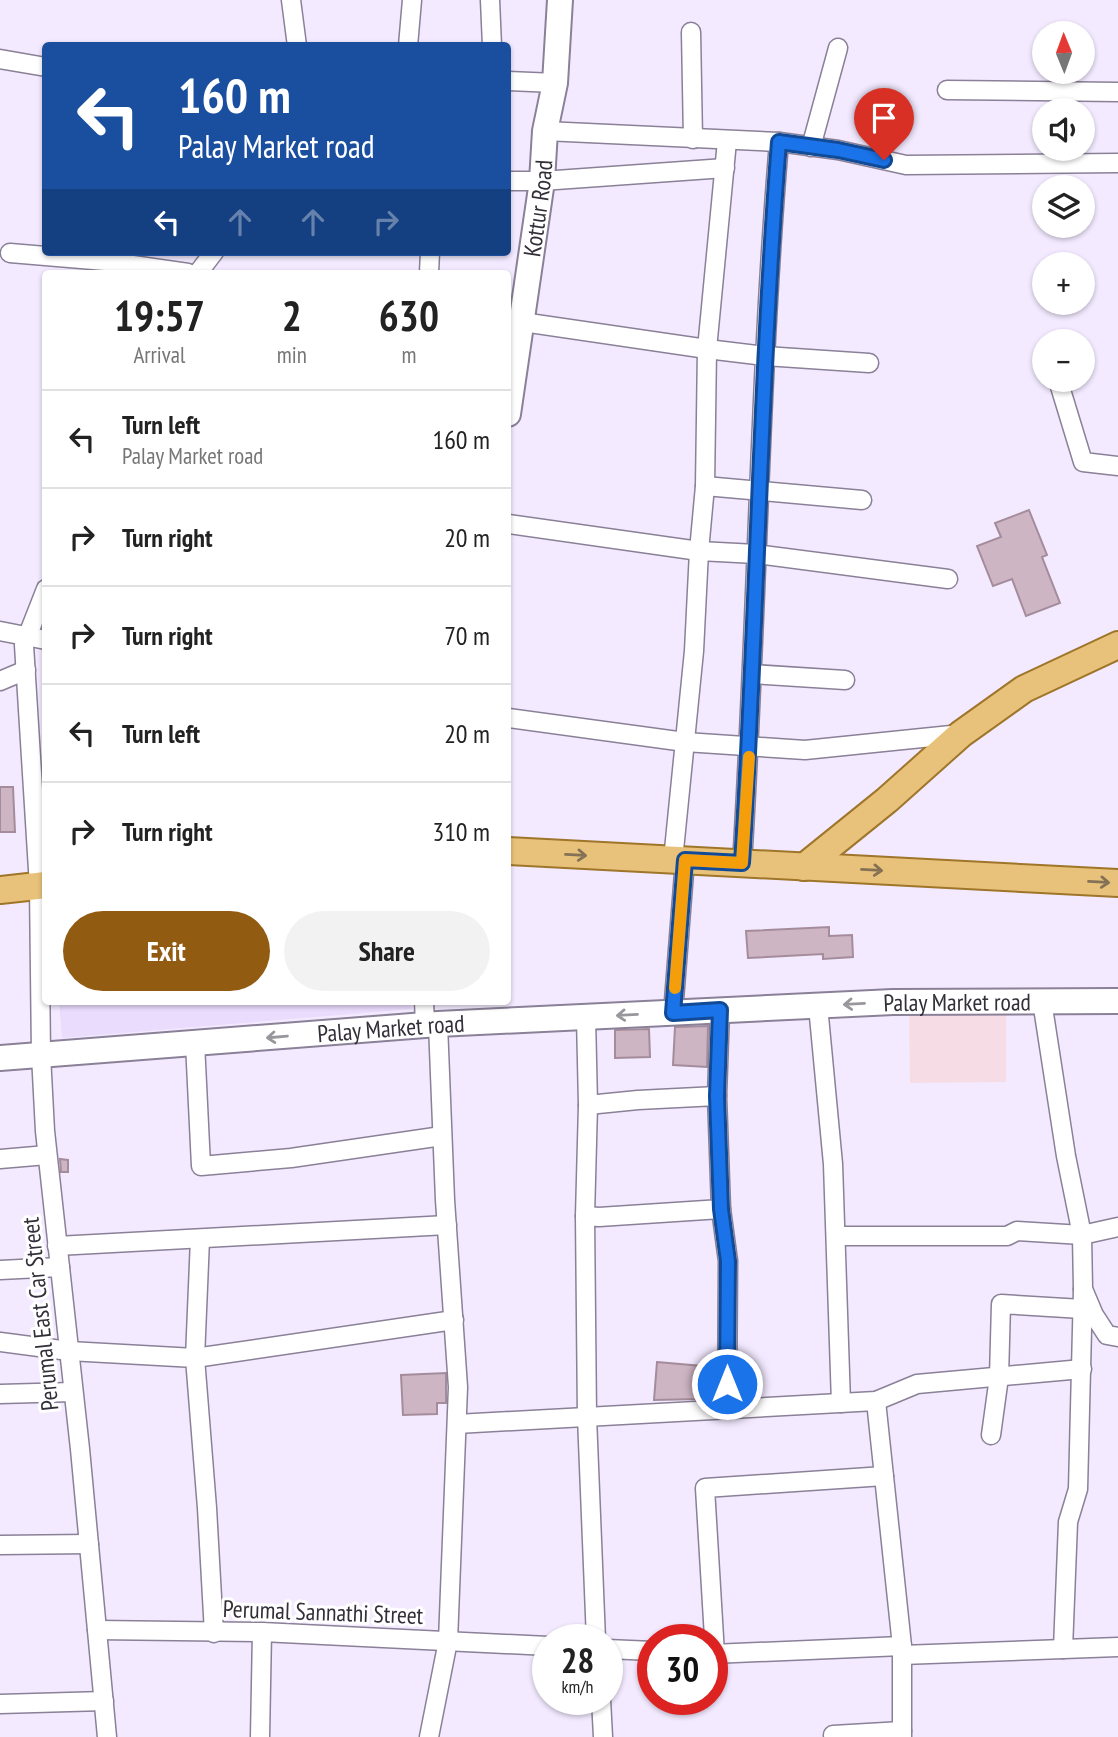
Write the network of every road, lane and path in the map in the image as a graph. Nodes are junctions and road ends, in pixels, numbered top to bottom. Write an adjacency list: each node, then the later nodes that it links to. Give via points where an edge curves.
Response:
1 (291, 0): 6 (street)
2 (412, 0): 7 (street)
3 (490, 0): 8 (street)
4 (560, 0): 13 (street, Kottur Road)
5 (691, 32): 17 (street)
6 (296, 42)
7 (408, 42)
8 (492, 42)
9 (838, 48): 20 (street)
10 (0, 59): 11 (street)
11 (42, 66)
12 (511, 81): 13 (street)
13 (555, 83): 16 (street, Kottur Road)
14 (947, 90): 15 (street)
15 (1118, 92)
16 (545, 131): 17 (street); 24 (street, Kottur Road)
17 (693, 139): 18 (street)
18 (727, 141): 19 (street); 22 (street)
19 (779, 142): 20 (street); 32 (street)
20 (810, 147): 21 (street, via 906,165)
21 (1118, 163)
22 (725, 168): 24 (street); 31 (street)
23 (511, 181): 24 (street)
24 (542, 181): 30 (street, Kottur Road)
25 (10, 253): 27 (street)
26 (211, 256): 29 (street)
27 (105, 262): 28 (street)
28 (165, 270)
29 (200, 270)
30 (514, 321): 31 (street); 34 (street, Kottur Road)
31 (707, 349): 32 (street); 37 (street)
32 (765, 356): 33 (street); 38 (street)
33 (869, 363)
34 (511, 368)
35 (1062, 392): 36 (street, via 1083,462)
36 (1118, 466)
37 (705, 486): 38 (street); 41 (street)
38 (759, 492): 39 (street); 42 (street)
39 (862, 500)
40 (511, 524): 41 (street)
41 (699, 551): 42 (street); 54 (street)
42 (756, 554): 43 (street); 49 (street)
43 (948, 579)
44 (42, 611): 46 (street, Perumal East Car Street)
45 (0, 631): 46 (street)
46 (37, 638): 48 (street, Perumal East Car Street, via 24,645)
47 (1118, 645): 53 (main road, via 1024,689)
48 (26, 670): 51 (street); 61 (street, Perumal East Car Street)
49 (752, 674): 50 (street); 55 (street)
50 (845, 680)
51 (0, 681)
52 (511, 718): 54 (street)
53 (961, 734): 55 (street, via 806,750); 59 (main road)
54 (685, 742): 55 (street); 57 (street)
55 (750, 746): 58 (street)
56 (511, 851): 57 (main road, one-way to 57)
57 (679, 860): 58 (main road); 67 (street)
58 (742, 863): 59 (main road)
59 (804, 867): 60 (main road, one-way to 60)
60 (1118, 883)
61 (42, 885): 62 (main road); 71 (street, Perumal East Car Street)
62 (0, 890)
63 (1042, 1001): 64 (street, Palay Market road); 65 (street, Palay Market road, one-way to 65); 83 (street)
64 (1118, 1001)
65 (818, 1006): 66 (street, Palay Market road); 82 (street)
66 (720, 1010): 67 (street, Palay Market road); 73 (street)
67 (673, 1013): 69 (street, Palay Market road, one-way to 69)
68 (429, 1017): 69 (street, Palay Market road); 70 (street, Palay Market road, one-way to 70); 75 (street)
69 (586, 1017): 74 (street)
70 (195, 1043): 71 (street, Palay Market road); 75 (street, via 201,1166)
71 (41, 1055): 72 (street, Palay Market road); 76 (street, Perumal East Car Street)
72 (0, 1058)
73 (717, 1096): 74 (street); 78 (street)
74 (588, 1105): 79 (street)
75 (442, 1136): 80 (street)
76 (47, 1154): 77 (street); 85 (street, Perumal East Car Street)
77 (0, 1159)
78 (721, 1209): 79 (street); 101 (street, via 728,1261)
79 (585, 1216): 102 (street)
80 (447, 1225): 84 (street); 90 (street)
81 (1118, 1227): 83 (street)
82 (836, 1236): 83 (street, via 1007,1236 1017,1231); 100 (street)
83 (1082, 1236): 88 (street)
84 (200, 1239): 85 (street); 94 (street)
85 (57, 1246): 86 (street, Perumal East Car Street)
86 (60, 1267): 87 (street); 93 (street, Perumal East Car Street)
87 (0, 1270)
88 (1083, 1289): 89 (street); 91 (street, via 1107,1335)
89 (1082, 1309): 95 (street); 96 (street, via 1001,1304)
90 (453, 1320): 94 (street); 103 (street)
91 (1118, 1337)
92 (0, 1342): 93 (street)
93 (69, 1351): 94 (street); 97 (street, Perumal East Car Street)
94 (195, 1358): 112 (street)
95 (1082, 1369): 96 (street); 116 (street, via 1078,1489 1068,1522)
96 (999, 1377): 99 (street, via 917,1384); 104 (street)
97 (73, 1392): 98 (street); 107 (street, Perumal East Car Street)
98 (0, 1394)
99 (876, 1401): 100 (street); 105 (street)
100 (841, 1403): 101 (street)
101 (727, 1409): 102 (street)
102 (587, 1416): 103 (street); 108 (street)
103 (457, 1424): 113 (street)
104 (991, 1435)
105 (884, 1476): 109 (street, via 705,1488); 117 (street)
106 (0, 1545): 107 (street)
107 (89, 1545): 110 (street, Perumal East Car Street)
108 (595, 1624)
109 (712, 1624)
110 (97, 1630): 112 (street, Perumal Sannathi Street); 119 (street, Perumal East Car Street)
111 (262, 1632): 112 (street, Perumal Sannathi Street); 113 (street, Perumal Sannathi Street); 125 (street)
112 (214, 1633)
113 (448, 1641): 114 (street, Perumal Sannathi Street); 126 (street)
114 (532, 1645)
115 (1118, 1647): 116 (street)
116 (1063, 1649): 117 (street)
117 (902, 1651): 118 (street); 122 (street)
118 (728, 1654)
119 (104, 1701): 120 (street); 124 (street, Perumal East Car Street)
120 (0, 1704)
121 (602, 1715): 127 (street)
122 (902, 1734): 123 (street)
123 (833, 1735)
124 (107, 1737)
125 (260, 1737)
126 (429, 1737)
127 (604, 1737)

